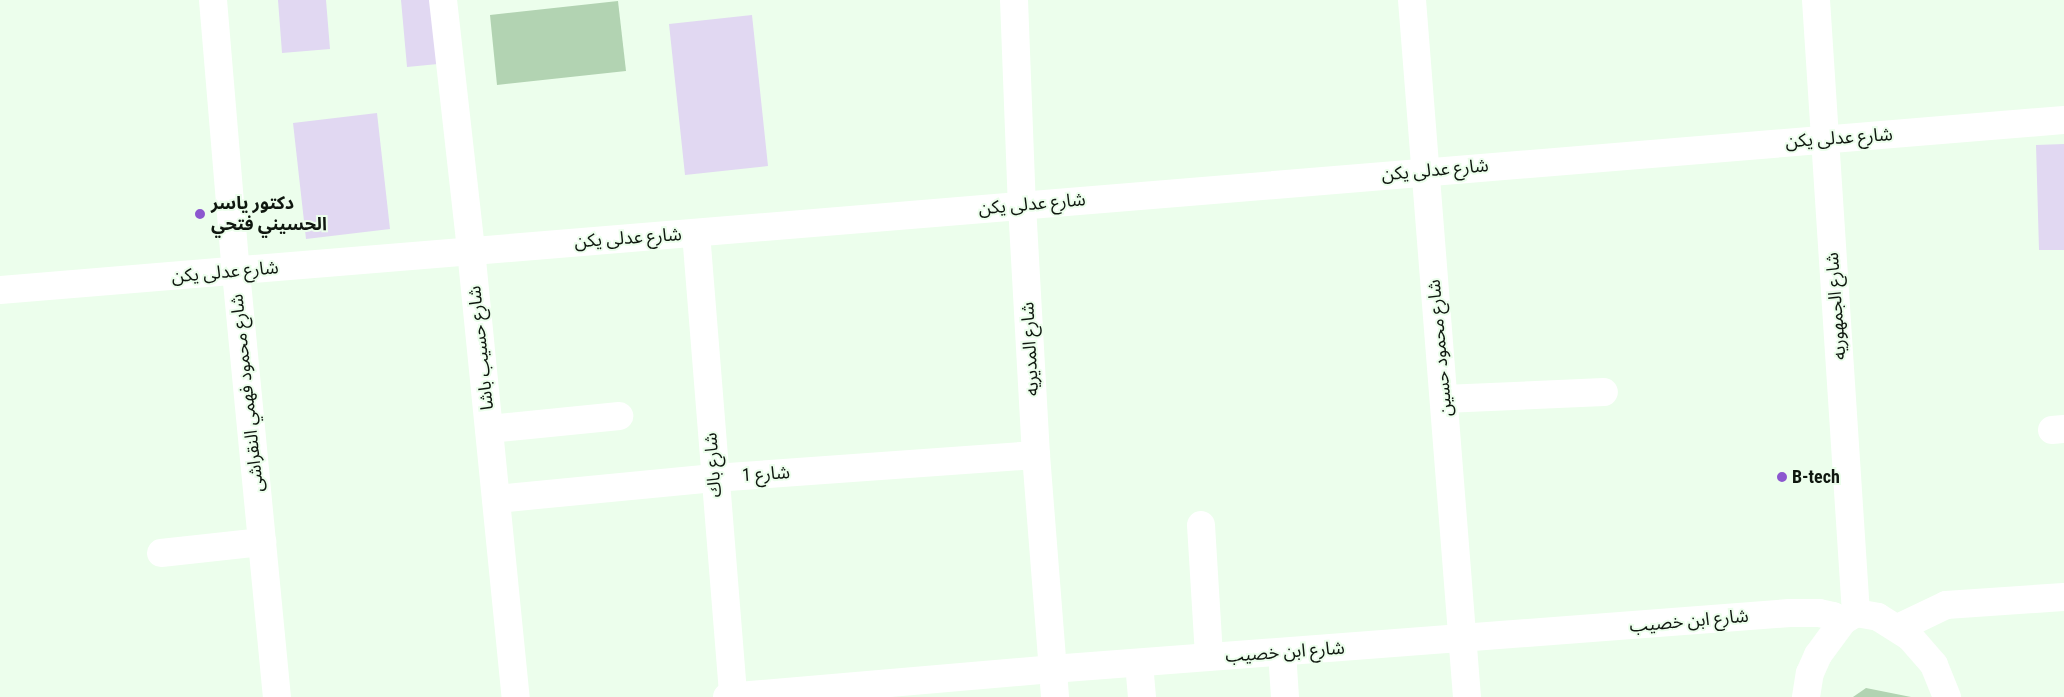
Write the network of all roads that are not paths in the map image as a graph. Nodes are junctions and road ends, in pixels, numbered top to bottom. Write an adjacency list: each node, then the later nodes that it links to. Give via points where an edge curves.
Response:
1 (213, 0): 12 (street, شارع محمود فهمي النقراشى)
2 (443, 0): 11 (street, شارع حسيب باشا)
3 (1014, 0): 9 (street, شارع المديريه)
4 (1412, 0): 8 (street, شارع محمود حسين)
5 (1816, 0): 7 (street, شارع الجمهوريه)
6 (2064, 120): 7 (street, شارع عدلى يكن)
7 (1825, 138): 8 (street, شارع عدلى يكن); 25 (street, شارع الجمهوريه)
8 (1425, 171): 9 (street, شارع عدلى يكن); 15 (street, شارع محمود حسين)
9 (1022, 204): 10 (street, شارع عدلى يكن); 18 (street, شارع المديريه)
10 (696, 233): 11 (street, شارع عدلى يكن); 19 (street, شارع باك)
11 (471, 250): 12 (street, شارع عدلى يكن); 17 (street, شارع حسيب باشا)
12 (236, 272): 13 (street, شارع عدلى يكن); 22 (street, شارع محمود فهمي النقراشى)
13 (0, 290)
14 (1604, 392): 15 (street)
15 (1444, 399): 27 (street, شارع محمود حسين)
16 (619, 416): 17 (street)
17 (489, 430): 20 (street, شارع حسيب باشا)
18 (1036, 455): 19 (street, شارع 1); 31 (street, شارع المديريه)
19 (714, 478): 20 (street, شارع 1); 35 (street, شارع باك)
20 (496, 499): 33 (street, شارع حسيب باشا)
21 (1201, 525): 29 (street)
22 (262, 542): 23 (street); 32 (street, شارع محمود فهمي النقراشى)
23 (160, 553)
24 (2064, 597): 26 (street, via 1946,605)
25 (1850, 617): 26 (street, شارع ابن خصيب, via 1878,617); 27 (street, شارع ابن خصيب, via 1790,613); 40 (street, via 1818,655 1810,673)
26 (1898, 628): 41 (street, شارع ابن خصيب, via 1910,636 1934,665)
27 (1462, 639): 28 (street, شارع ابن خصيب); 39 (street, شارع محمود حسين)
28 (1282, 652): 29 (street, شارع ابن خصيب); 38 (street)
29 (1209, 657): 30 (street, شارع ابن خصيب)
30 (1139, 663): 31 (street, شارع ابن خصيب); 37 (street)
31 (1052, 669): 35 (street, شارع ابن خصيب); 36 (street, شارع المديريه)
32 (277, 697)
33 (516, 697)
34 (727, 697): 35 (street, شارع ابن خصيب)
35 (733, 697)
36 (1055, 697)
37 (1142, 697)
38 (1285, 697)
39 (1467, 697)
40 (1806, 697)
41 (1947, 697)

